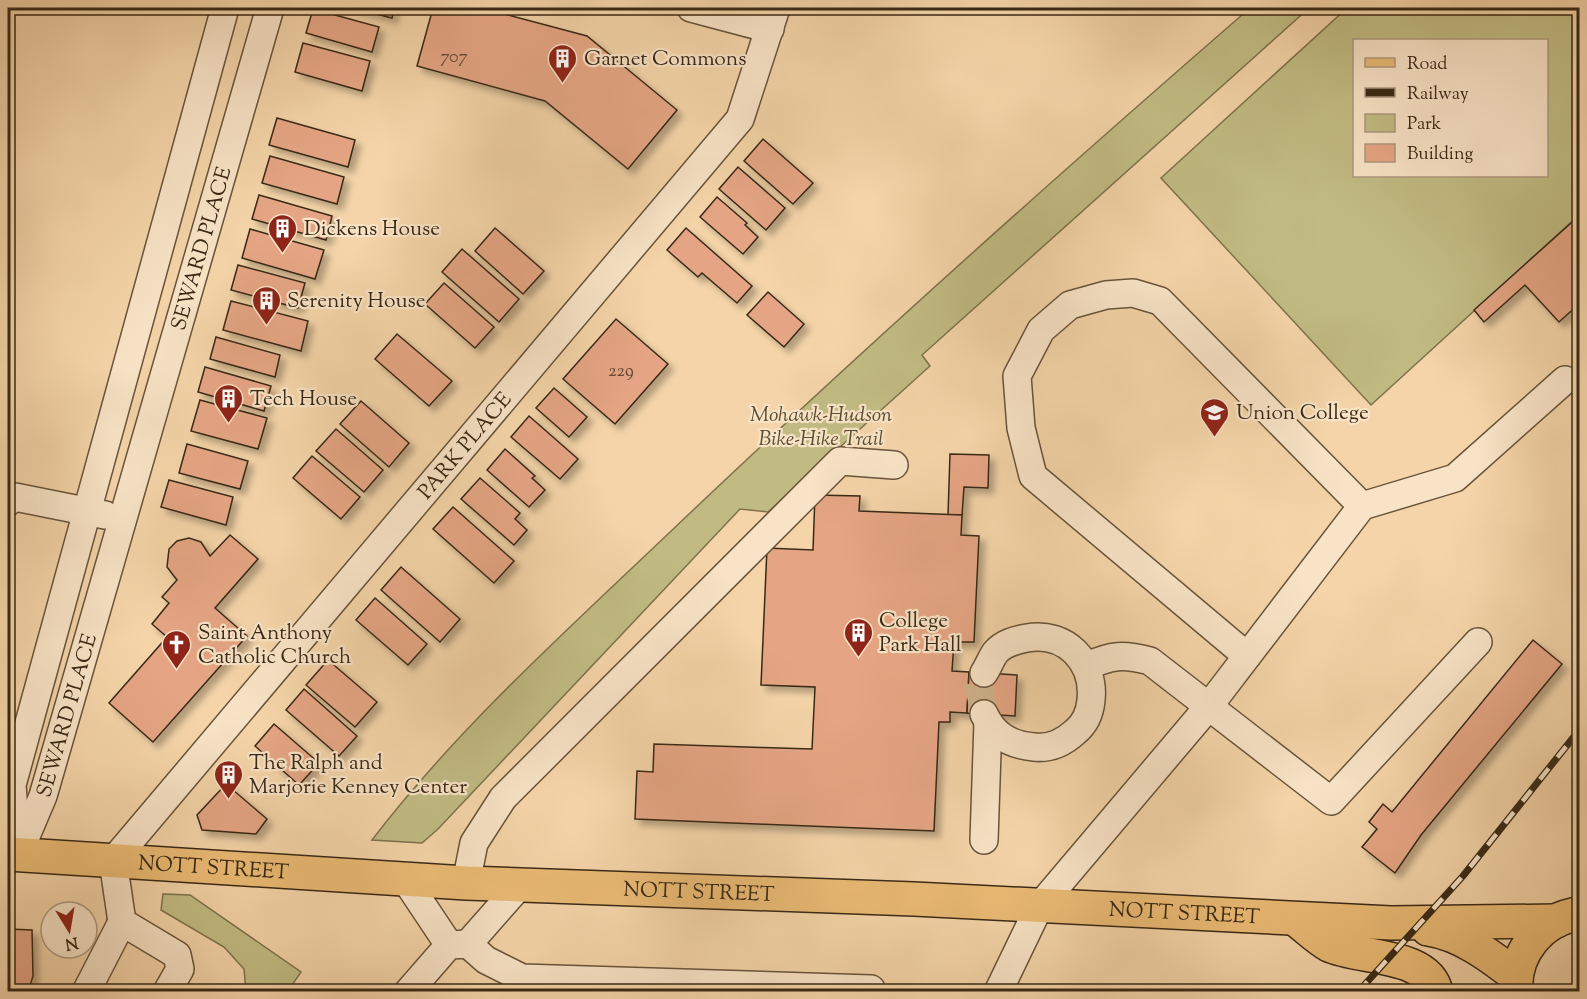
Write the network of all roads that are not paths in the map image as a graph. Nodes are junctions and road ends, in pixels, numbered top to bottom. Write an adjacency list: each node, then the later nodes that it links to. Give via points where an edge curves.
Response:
1 (225, 8): 9 (street, SEWARD PLACE)
2 (270, 8): 10 (street, SEWARD PLACE)
3 (691, 8): 4 (street)
4 (773, 18): 18 (street, PARK PLACE, via 740,119)
5 (1565, 380): 8 (street, via 1455,478)
6 (894, 465): 20 (street, via 840,461 503,798 474,843)
7 (8, 502): 9 (street, via 15,497)
8 (1362, 506): 12 (street); 12 (street, via 1160,301 1133,293 1106,295 1071,305 1041,330 1017,376 1021,428 1033,476)
9 (87, 510): 10 (street); 17 (street, SEWARD PLACE, via 12,784)
10 (123, 520): 17 (street, SEWARD PLACE, via 43,796)
11 (1478, 642): 15 (street, via 1331,801)
12 (1247, 656): 15 (street)
13 (1087, 666): 14 (street, via 1066,644 1040,636 1013,640 996,652); 15 (street, via 1110,656 1150,661); 16 (street, via 1093,685 1090,711 1080,728 1065,741 1045,748 1016,746 999,736 986,718)
14 (984, 673)
15 (1209, 706): 22 (street)
16 (984, 840)
17 (13, 854): 18 (main road, NOTT STREET)
18 (113, 861): 19 (main road, NOTT STREET); 25 (street)
19 (405, 879): 20 (main road, NOTT STREET); 27 (street)
20 (466, 883): 21 (main road, NOTT STREET)
21 (520, 885): 22 (main road, NOTT STREET); 27 (street)
22 (1039, 907): 24 (main road, NOTT STREET); 34 (street)
23 (1573, 916): 26 (main road, NOTT STREET); 29 (main road, via 1539,933 1525,950)
24 (1296, 919): 26 (main road, NOTT STREET); 35 (main road, via 1330,945 1421,969 1434,982)
25 (122, 922): 30 (street); 31 (street, via 177,955 180,969)
26 (1391, 923): 29 (main road, NOTT STREET, via 1445,931 1488,954)
27 (458, 944): 28 (street); 32 (street)
28 (533, 985): 33 (street)
29 (1516, 987)
30 (86, 992)
31 (167, 992)
32 (408, 992)
33 (871, 992)
34 (998, 992)
35 (1436, 992)

